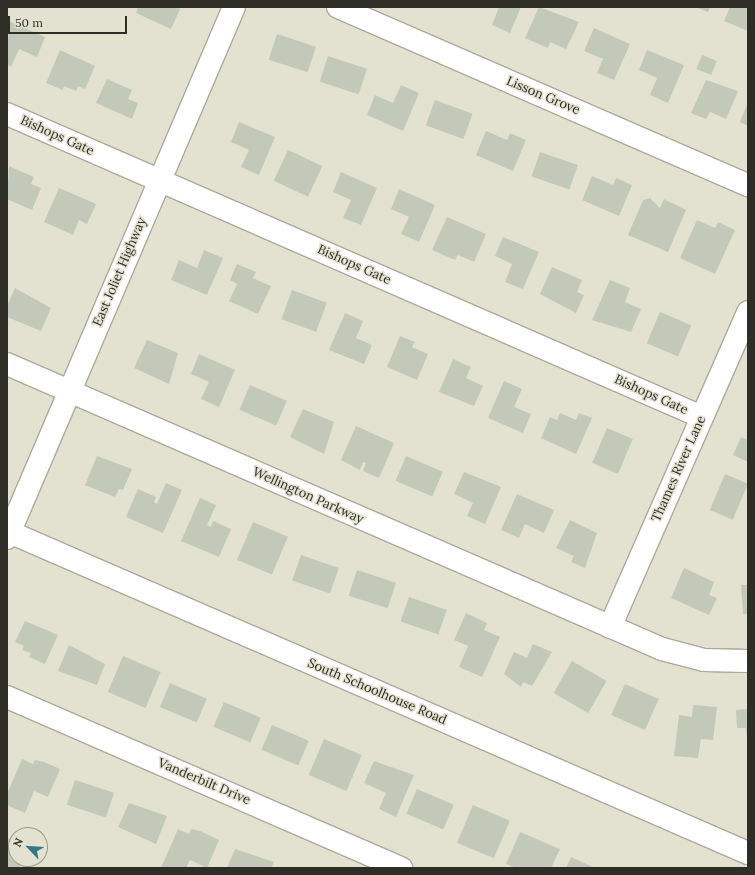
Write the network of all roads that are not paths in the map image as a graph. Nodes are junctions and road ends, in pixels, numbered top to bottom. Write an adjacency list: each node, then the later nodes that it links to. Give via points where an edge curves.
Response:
1 (234, 7): 4 (street, East Joliet Highway)
2 (338, 7): 5 (street, Lisson Grove)
3 (7, 114): 4 (street, Bishops Gate)
4 (160, 180): 8 (street, East Joliet Highway); 9 (street, Bishops Gate)
5 (748, 185)
6 (748, 312): 9 (street, Thames River Lane)
7 (7, 364): 8 (street, Wellington Parkway)
8 (69, 392): 10 (street, East Joliet Highway); 11 (street, Wellington Parkway)
9 (702, 417): 11 (street, Thames River Lane)
10 (8, 533): 14 (street, South Schoolhouse Road)
11 (610, 627): 12 (street, Wellington Parkway, via 672,653 704,660)
12 (748, 661)
13 (7, 697): 15 (street, Vanderbilt Drive)
14 (748, 853)
15 (401, 868)

